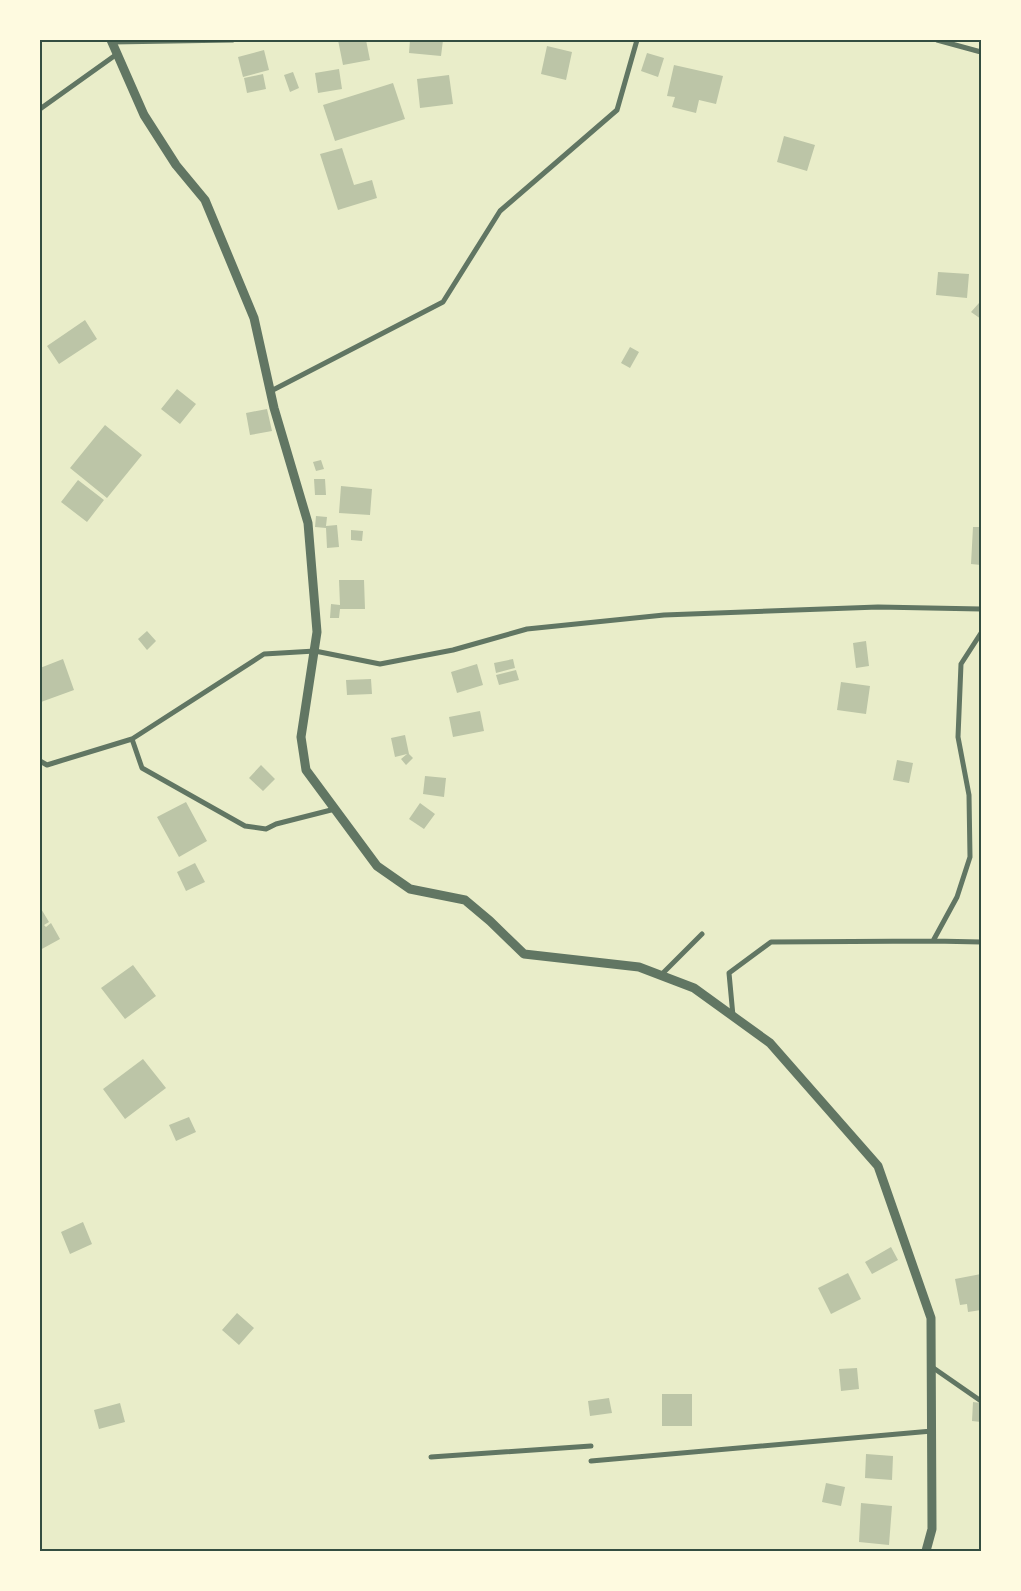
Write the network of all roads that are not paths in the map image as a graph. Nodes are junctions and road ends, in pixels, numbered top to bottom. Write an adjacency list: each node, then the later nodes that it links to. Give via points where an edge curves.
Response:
1 (233, 40): 4 (street)
2 (637, 40): 8 (street, via 617,110 500,211 443,302)
3 (937, 40): 5 (street)
4 (112, 41): 6 (street)
5 (981, 52)
6 (117, 54): 7 (street); 8 (street, via 144,115 176,165 205,200 254,318)
7 (40, 109)
8 (271, 391): 11 (street, via 308,523 318,632)
9 (981, 609): 11 (street, via 878,607 664,615 527,629 454,650 380,664)
10 (981, 633): 16 (street, via 961,664 958,737 969,795 970,857 957,897)
11 (315, 650): 12 (street, via 264,654); 14 (street, via 302,737 306,770)
12 (132, 739): 13 (street, via 47,766); 14 (street, via 142,768 245,826 266,829)
13 (40, 761)
14 (334, 809): 18 (street, via 377,866 410,889 465,900 524,954 639,966)
15 (702, 934): 18 (street)
16 (933, 941): 17 (street); 19 (street, via 771,942 729,973)
17 (981, 942)
18 (661, 976): 19 (street, via 694,988)
19 (733, 1016): 20 (street, via 770,1043 878,1166 931,1318)
20 (931, 1366): 21 (street); 22 (street)
21 (981, 1401)
22 (932, 1432): 25 (street); 26 (street, via 932,1529)
23 (591, 1446): 24 (street)
24 (431, 1457)
25 (591, 1461)
26 (926, 1551)

